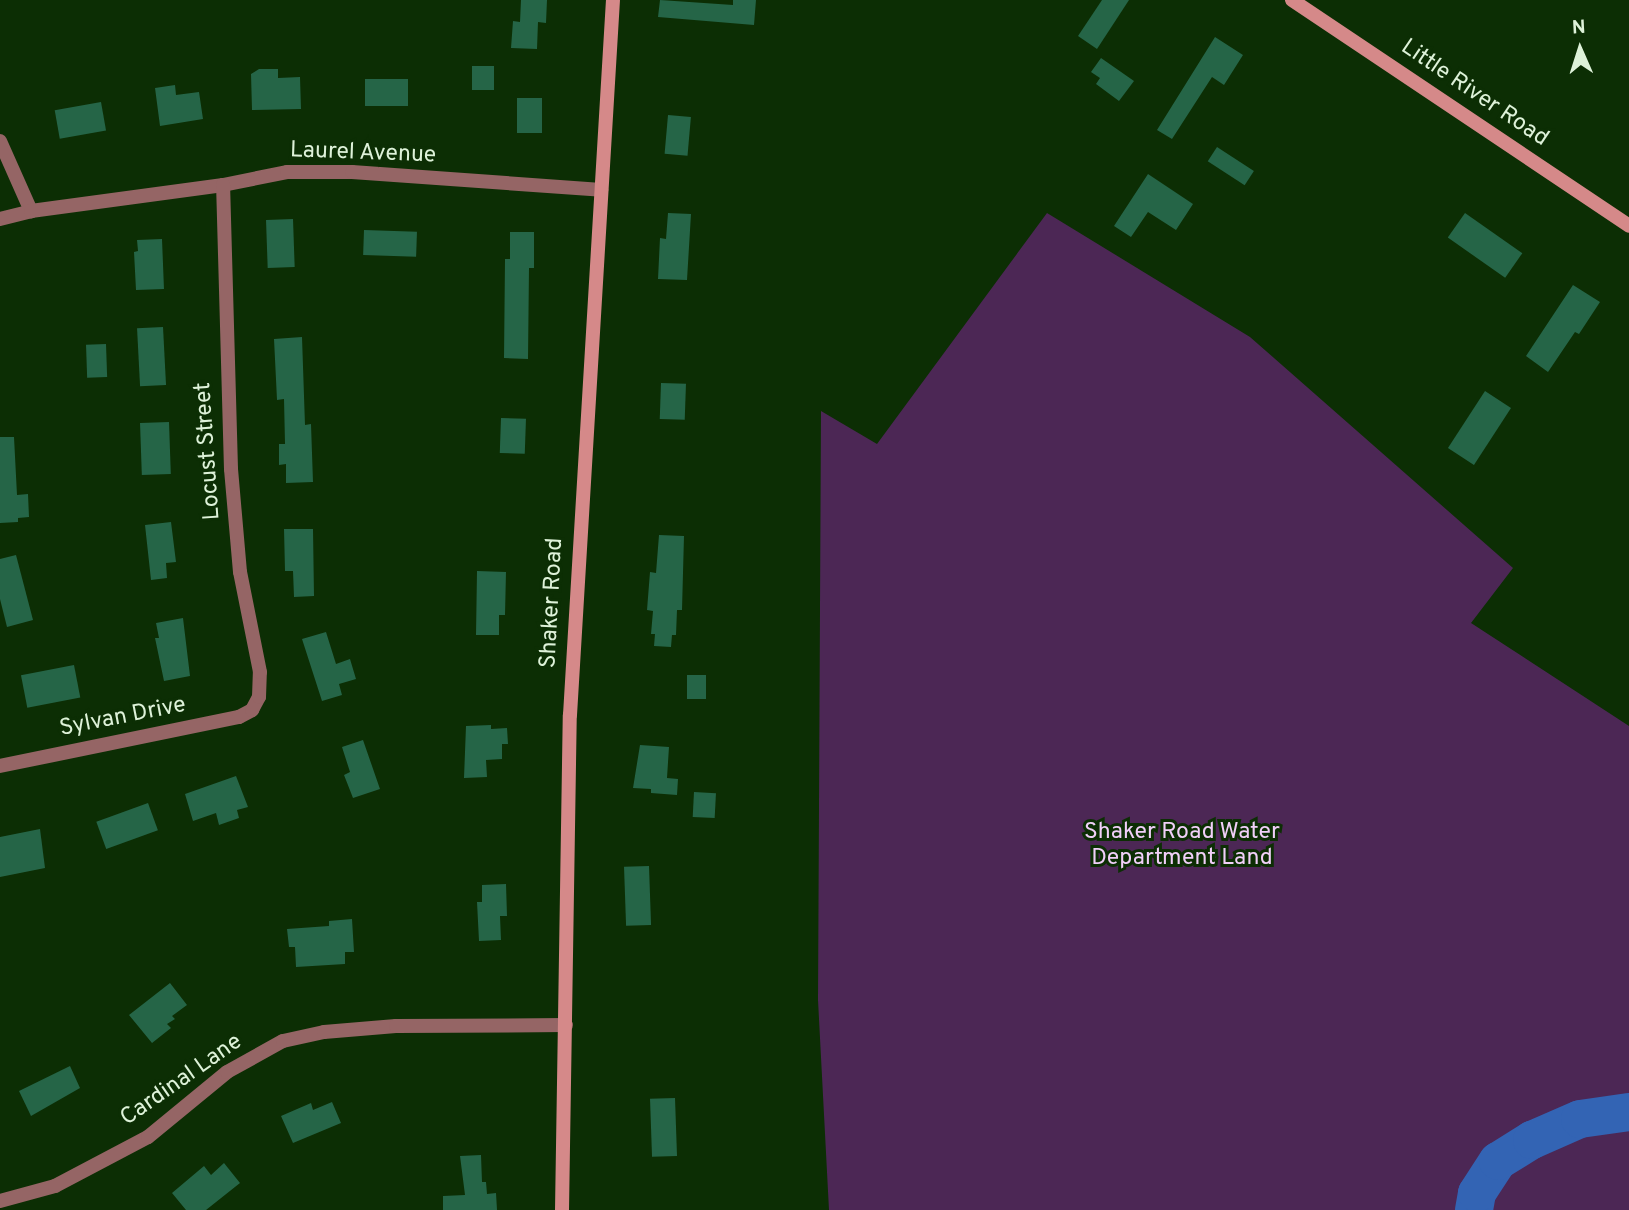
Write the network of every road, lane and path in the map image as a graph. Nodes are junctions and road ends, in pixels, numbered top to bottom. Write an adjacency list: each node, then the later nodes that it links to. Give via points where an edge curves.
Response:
1 (613, 0): 5 (street, Shaker Road)
2 (1292, 0): 8 (street, Little River Road)
3 (0, 141): 6 (street)
4 (223, 185): 5 (street, Laurel Avenue, via 287,172 352,172); 6 (street, Laurel Avenue); 9 (street, Locust Street, via 231,469 240,572 260,672 259,697)
5 (601, 190): 11 (street, Shaker Road, via 570,715)
6 (31, 211): 7 (street, Laurel Avenue)
7 (0, 219)
8 (1628, 222)
9 (253, 709): 10 (street, Sylvan Drive, via 221,722)
10 (0, 766)
11 (566, 1025): 12 (street, Cardinal Lane, via 396,1026 324,1032 284,1041 227,1072 148,1137 55,1186); 13 (street, Shaker Road)
12 (0, 1200)
13 (562, 1210)

